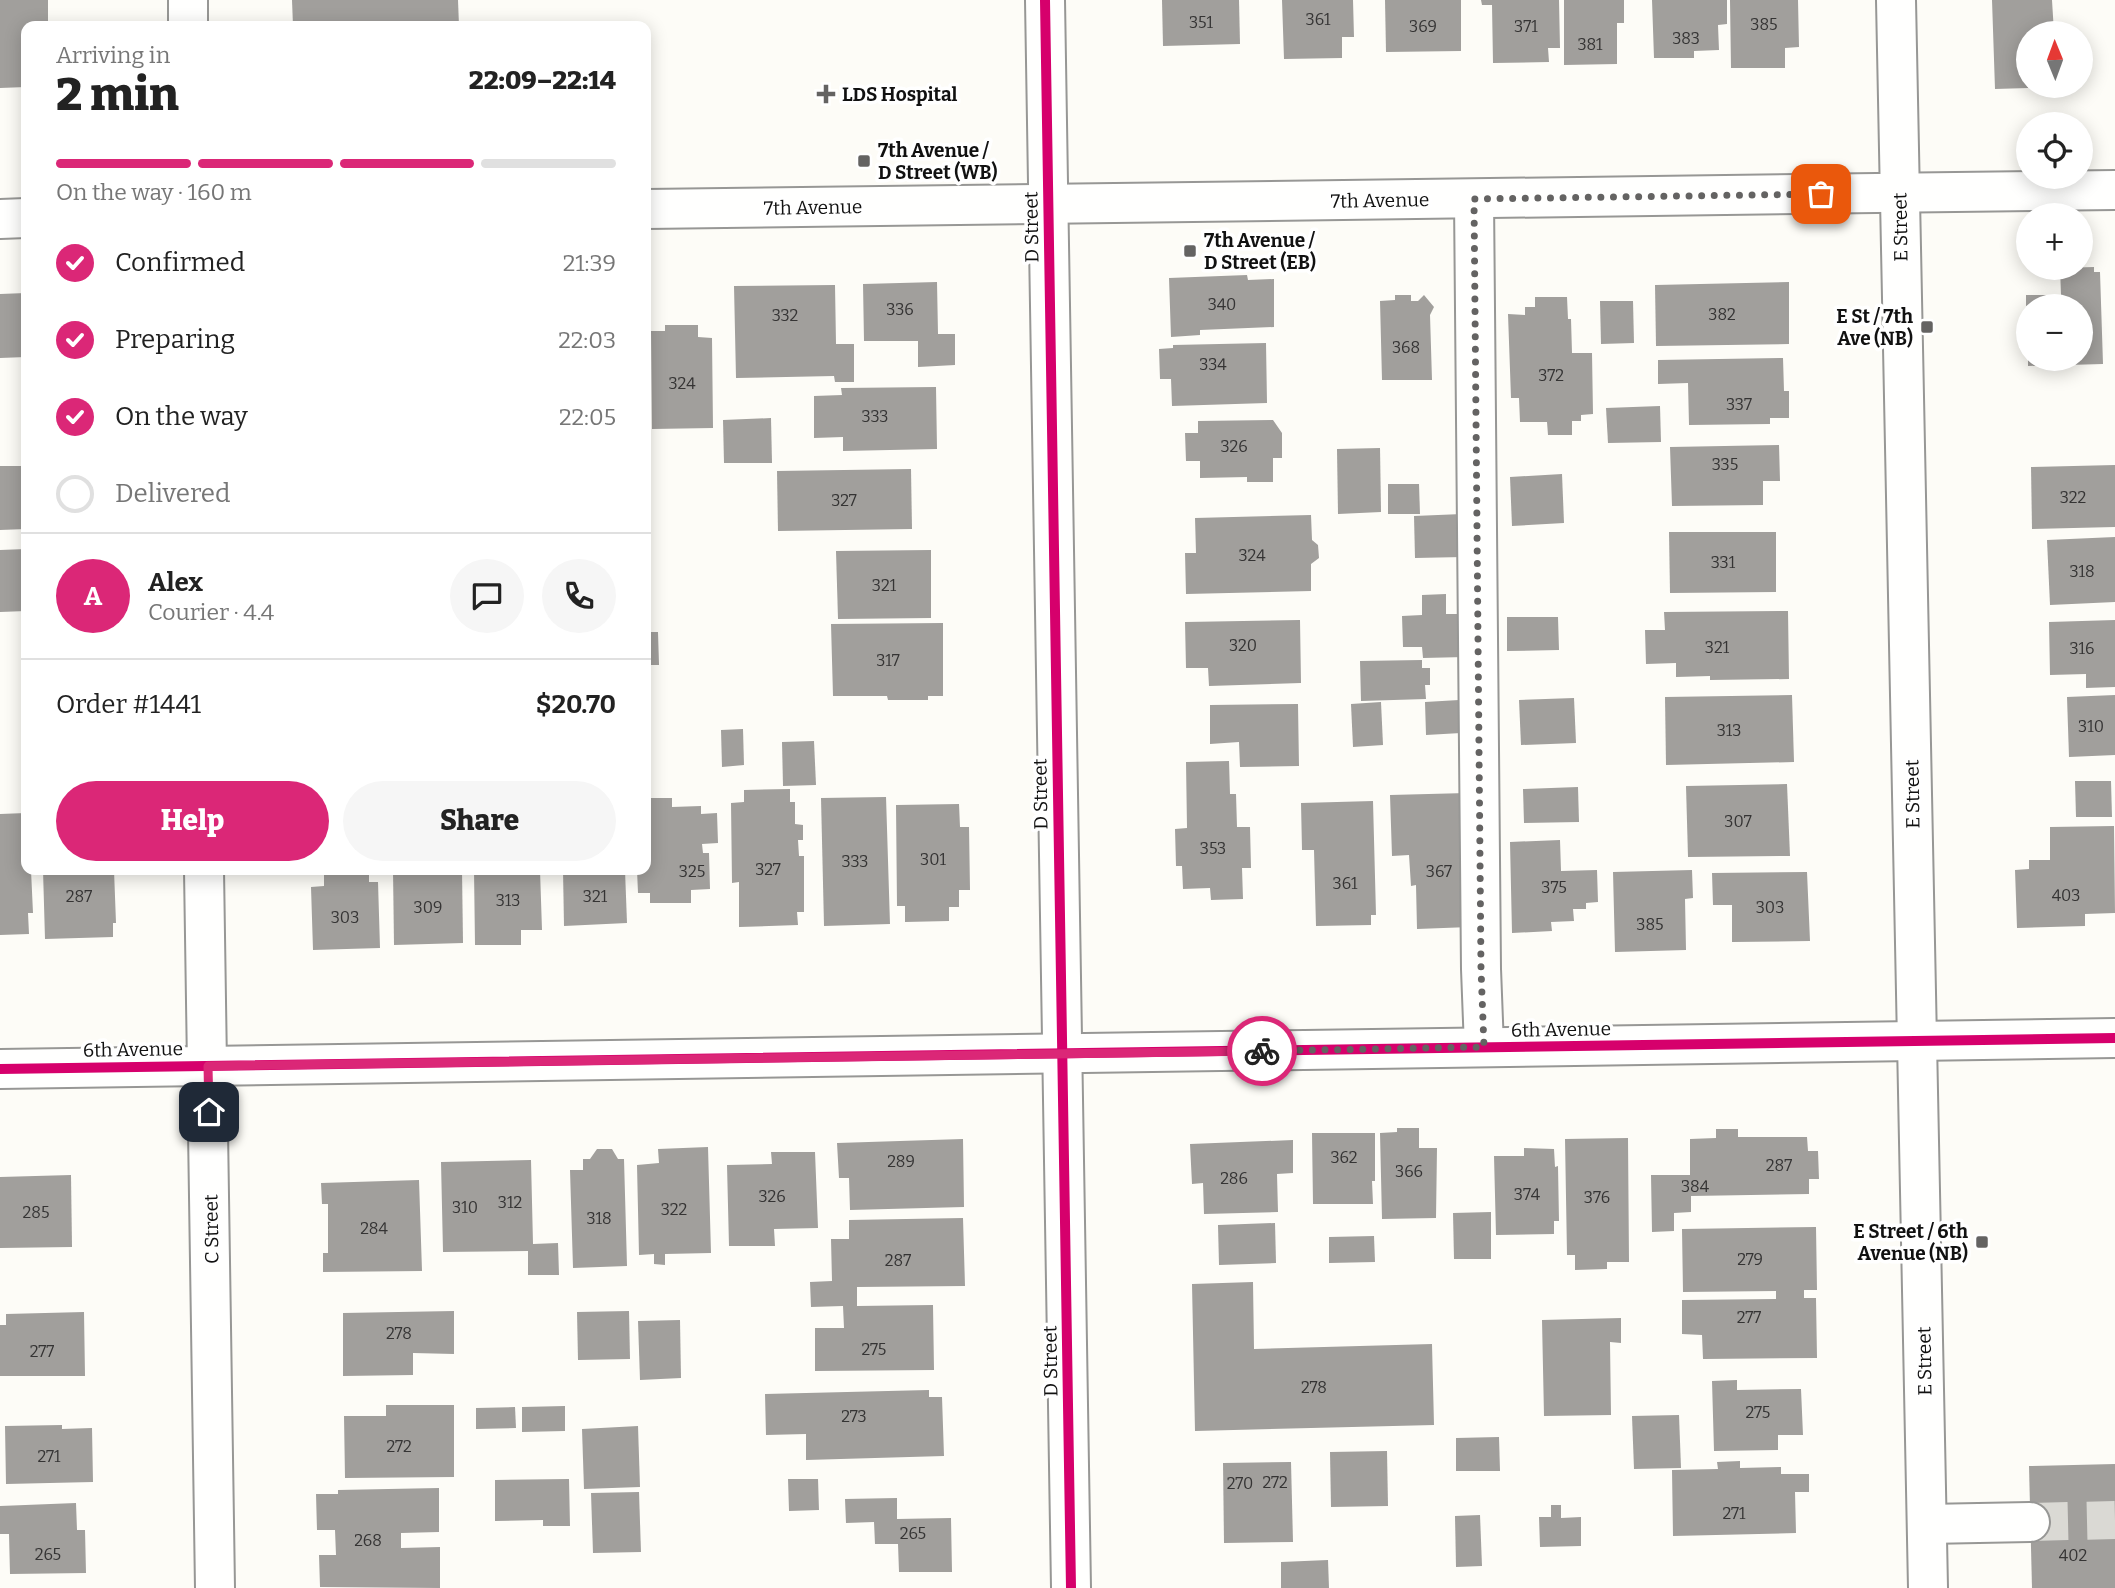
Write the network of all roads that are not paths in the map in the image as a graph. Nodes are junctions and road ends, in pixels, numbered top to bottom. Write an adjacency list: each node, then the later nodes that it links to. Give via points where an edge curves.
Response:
1 (188, 0): 4 (street)
2 (1045, 0): 8 (street, D Street)
3 (1896, 0): 6 (street, E Street)
4 (188, 21)
5 (2115, 190): 6 (street, 7th Avenue)
6 (1899, 193): 7 (street, 7th Avenue); 14 (street, E Street)
7 (1474, 199): 8 (street, 7th Avenue); 15 (street)
8 (1048, 204): 9 (street, 7th Avenue); 16 (street, D Street)
9 (651, 209)
10 (21, 218): 11 (street)
11 (0, 219)
12 (204, 875): 17 (street, C Street)
13 (2115, 1038): 14 (street, 6th Avenue)
14 (1918, 1041): 15 (street, 6th Avenue); 20 (street, E Street)
15 (1484, 1047): 16 (street, 6th Avenue)
16 (1062, 1053): 17 (street, 6th Avenue); 22 (street, D Street)
17 (208, 1066): 18 (street, 6th Avenue); 21 (street, C Street)
18 (0, 1069)
19 (2030, 1522): 20 (street)
20 (1927, 1524): 23 (street, E Street)
21 (215, 1588)
22 (1071, 1588)
23 (1928, 1588)

